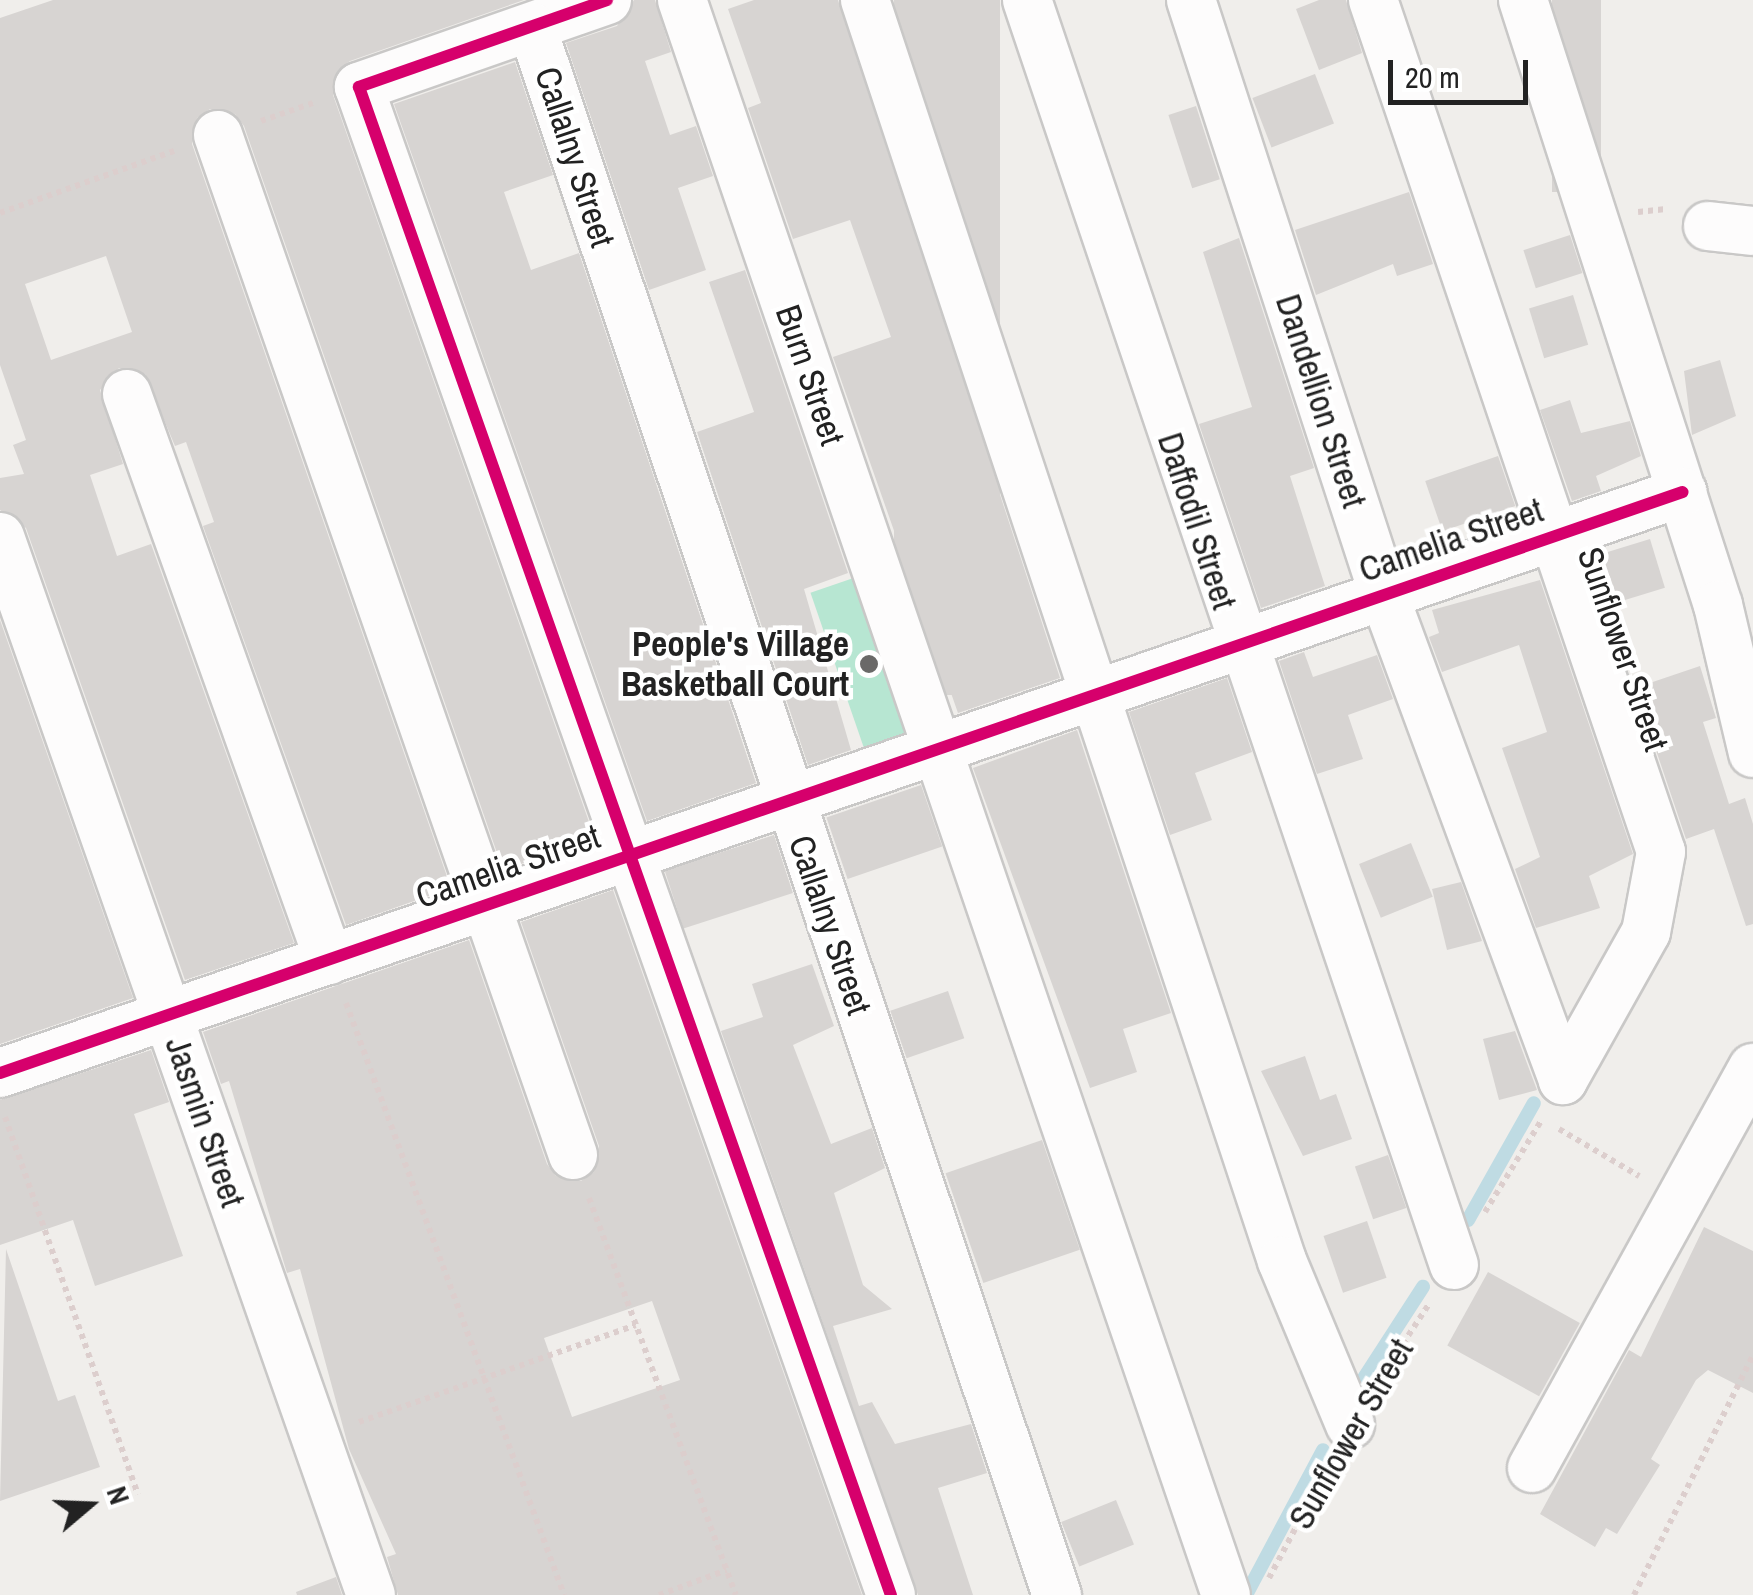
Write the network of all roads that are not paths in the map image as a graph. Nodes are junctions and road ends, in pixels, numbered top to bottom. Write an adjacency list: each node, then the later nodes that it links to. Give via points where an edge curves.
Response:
1 (608, 0): 8 (street)
2 (682, 0): 17 (street, Burn Street)
3 (865, 0): 16 (street)
4 (1028, 0): 15 (street, Daffodil Street)
5 (1191, 0): 14 (street, Dandellion Street)
6 (1373, 0): 13 (street, Sunflower Street)
7 (1523, 0): 11 (street)
8 (532, 26): 19 (street, Callalny Street); 20 (street, via 360,88)
9 (218, 135): 21 (street)
10 (127, 394): 22 (street)
11 (1684, 492): 13 (street, Camelia Street); 18 (street)
12 (0, 537): 23 (street, Jasmin Street)
13 (1551, 537): 14 (street, Camelia Street); 26 (street, Sunflower Street, via 1653,826 1662,878 1646,932)
14 (1384, 595): 15 (street, Camelia Street); 26 (street, Dandellion Street)
15 (1238, 645): 16 (street, Camelia Street); 28 (street, Daffodil Street)
16 (1093, 696): 17 (street, Camelia Street); 29 (street, via 1282,1261)
17 (938, 749): 19 (street, Camelia Street); 34 (street, Burn Street)
18 (1753, 753)
19 (788, 801): 20 (street, Camelia Street); 33 (street, Callalny Street)
20 (630, 856): 21 (street, Camelia Street); 32 (street)
21 (480, 908): 22 (street, Camelia Street); 27 (street)
22 (330, 960): 23 (street, Camelia Street)
23 (168, 1015): 25 (street, Camelia Street); 31 (street, Jasmin Street)
24 (1753, 1068): 30 (street)
25 (0, 1073)
26 (1552, 1099)
27 (572, 1155)
28 (1454, 1265)
29 (1350, 1424)
30 (1532, 1468)
31 (371, 1595)
32 (891, 1595)
33 (1057, 1595)
34 (1226, 1595)

